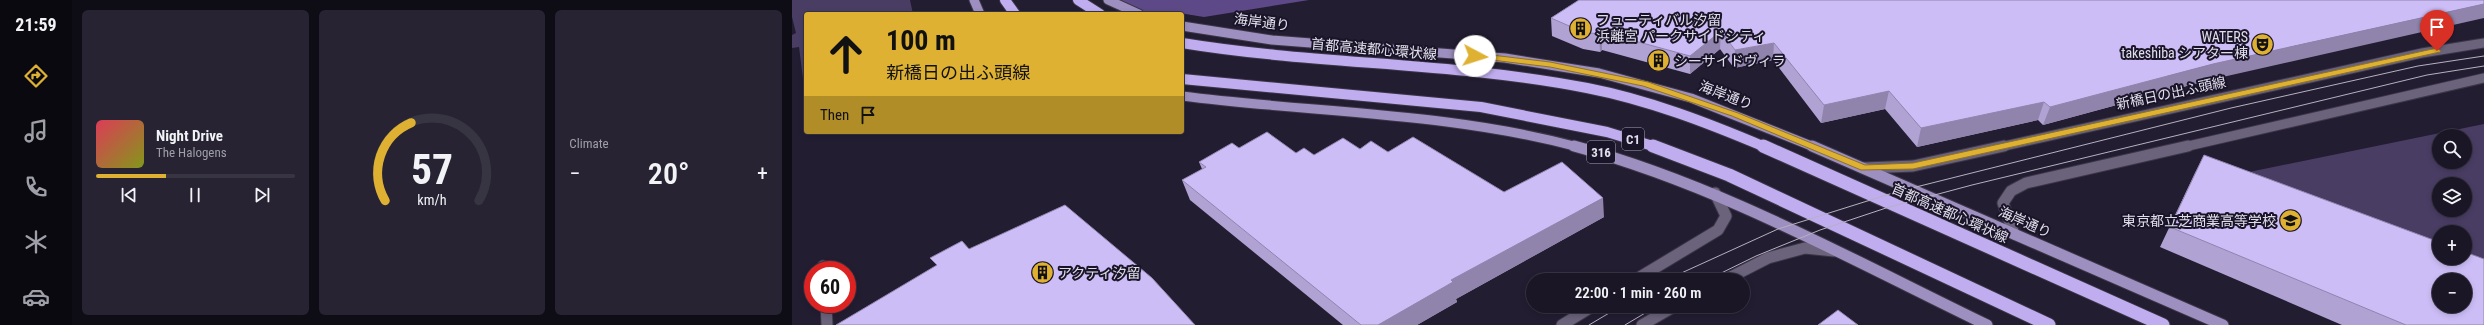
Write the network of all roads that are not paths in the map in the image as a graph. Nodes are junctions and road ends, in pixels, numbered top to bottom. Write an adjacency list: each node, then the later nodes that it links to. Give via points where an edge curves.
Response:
1 (974, 0): 5 (main road)
2 (1005, 0): 6 (highway)
3 (1078, 0): 7 (highway)
4 (1108, 0): 8 (main road)
5 (979, 12)
6 (1014, 12)
7 (1097, 12)
8 (1135, 12)
9 (1184, 26): 15 (main road, 海岸通り, via 1272,40 1505,58 1599,73 1691,98)
10 (1184, 43): 30 (highway, 首都高速都心環状線, via 1249,54 1501,74 1587,88 1633,99 1678,113 1773,150)
11 (2484, 43): 15 (main road, 新橋日の出ふ頭線, via 2422,53 1913,166)
12 (2484, 78): 17 (main road, via 2026,184 2011,191 2003,203)
13 (1184, 79): 29 (highway, C1, via 1481,108 1524,114 1608,132 1646,143 1729,175)
14 (1184, 96): 16 (main road, 316, via 1431,120 1514,132 1595,149 1672,175)
15 (1864, 168): 17 (main road, 海岸通り)
16 (1715, 193): 18 (main road, 316); 19 (main road, via 1726,216 1718,230)
17 (2014, 234): 21 (main road, 海岸通り)
18 (1836, 251): 20 (main road, via 1805,248 1768,258); 28 (main road, 316)
19 (1647, 273)
20 (1739, 273)
21 (2189, 310): 31 (main road); 32 (main road, 海岸通り)
22 (827, 313): 25 (main road)
23 (1582, 313): 26 (main road)
24 (1663, 313): 27 (main road)
25 (828, 325)
26 (1562, 325)
27 (1642, 325)
28 (1987, 325)
29 (2049, 325)
30 (2163, 325)
31 (2206, 325)
32 (2223, 325)

